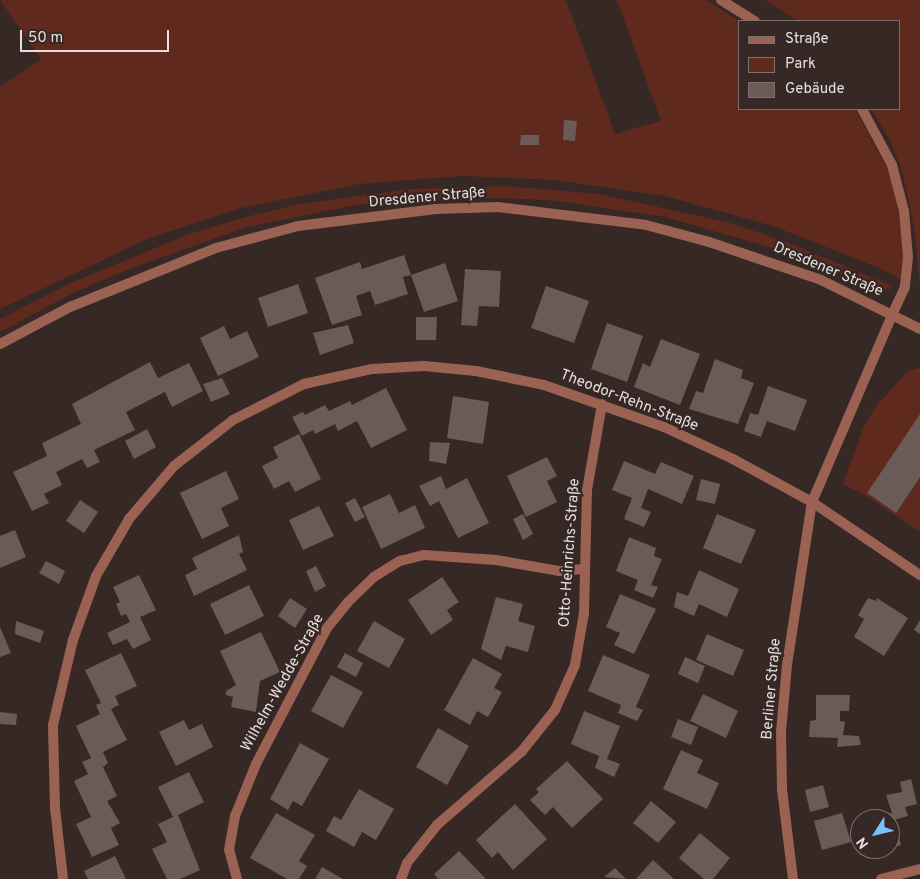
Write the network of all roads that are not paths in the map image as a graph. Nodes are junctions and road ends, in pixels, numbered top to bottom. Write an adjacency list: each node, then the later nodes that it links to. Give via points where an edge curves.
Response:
1 (721, 0): 2 (street)
2 (753, 20)
3 (863, 110): 4 (street, Berliner Straße, via 892,165 904,211 908,257 906,280)
4 (892, 314): 5 (street, Dresdener Straße); 6 (street, Dresdener Straße, via 821,280 764,258 646,225 498,207 436,209 298,226 216,248 70,307); 8 (street, Berliner Straße)
5 (920, 329)
6 (0, 344)
7 (602, 404): 8 (street, Theodor-Rehn-Straße, via 664,426); 9 (street, Otto-Heinrichs-Straße, via 587,490); 12 (street, Theodor-Rehn-Straße, via 544,385 476,371 424,366 372,369 304,384 233,420 174,466 129,520 96,576 73,640 52,725 55,808)
8 (812, 502): 10 (street); 15 (street, Berliner Straße, via 787,665 781,732 782,789)
9 (585, 569): 13 (street, Wilhelm-Wedde-Straße, via 560,571 496,560 424,555 400,561 374,577 326,628 256,764 235,816 229,850); 14 (street, Otto-Heinrichs-Straße, via 584,613 575,665 555,710 522,751 437,825 407,863)
10 (920, 575)
11 (920, 869): 16 (street)
12 (63, 879)
13 (237, 879)
14 (400, 879)
15 (793, 879)
16 (881, 879)

